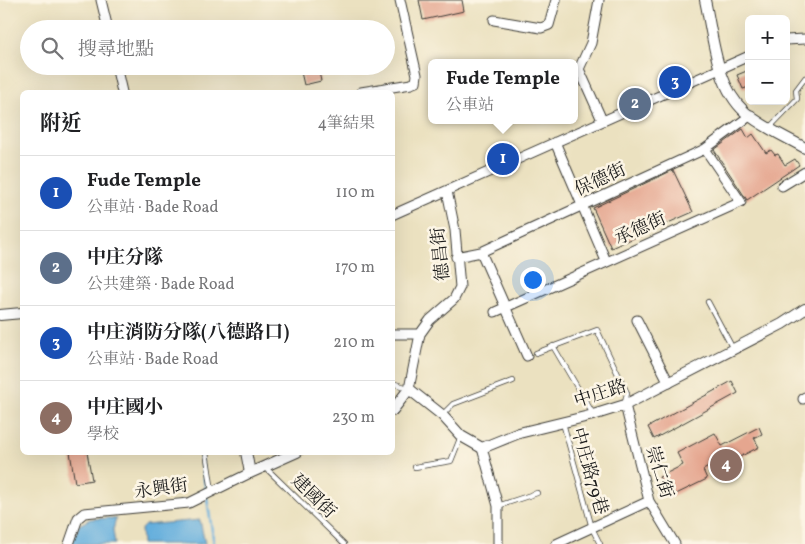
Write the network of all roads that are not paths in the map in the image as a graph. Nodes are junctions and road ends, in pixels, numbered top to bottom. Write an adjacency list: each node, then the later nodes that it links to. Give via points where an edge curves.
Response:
1 (101, 0): 6 (street)
2 (400, 0): 15 (street, via 416,82)
3 (556, 0): 7 (street, via 550,25 541,28)
4 (599, 0): 17 (street, via 591,43 579,69)
5 (705, 0): 11 (street)
6 (106, 20)
7 (494, 20)
8 (805, 39): 9 (street)
9 (790, 40)
10 (745, 58): 11 (street)
11 (720, 68): 16 (street, via 732,97); 17 (street)
12 (118, 75): 14 (street)
13 (805, 78): 18 (lane, via 796,90 797,100)
14 (122, 90)
15 (374, 90)
16 (751, 115): 18 (street); 21 (street, 保德街)
17 (602, 120): 19 (street)
18 (770, 128): 20 (street)
19 (555, 142): 24 (street); 25 (street)
20 (805, 148)
21 (705, 149): 25 (street, 保德街); 29 (street, 承德街, via 741,202)
22 (805, 172): 23 (street)
23 (782, 186)
24 (447, 191): 26 (street); 28 (street, 德昌街, via 455,230)
25 (582, 205): 27 (street, 保德街); 29 (street)
26 (395, 214)
27 (481, 252): 28 (street, 保德街); 31 (street)
28 (456, 257): 38 (street, 德昌街, via 460,287 454,298)
29 (606, 260): 31 (street, 承德街)
30 (708, 302): 40 (lane)
31 (506, 307): 33 (street, 承德街); 41 (street)
32 (805, 309): 40 (street, 中庄路)
33 (495, 312)
34 (20, 314): 35 (street)
35 (0, 315)
36 (637, 320): 43 (street)
37 (395, 334): 38 (street)
38 (420, 334): 45 (street, 德昌街)
39 (553, 346): 41 (lane); 46 (lane, via 597,330 627,393); 49 (lane)
40 (733, 349): 43 (street, 中庄路)
41 (532, 355)
42 (513, 381): 48 (lane, via 453,404)
43 (669, 383): 46 (street, 中庄路)
44 (395, 384): 45 (lane)
45 (410, 389): 47 (street); 48 (street)
46 (625, 404): 49 (street, 中庄路); 61 (street, 崇仁街)
47 (395, 407)
48 (442, 415): 51 (street)
49 (593, 415): 50 (street, 中庄路)
50 (562, 422): 52 (street, 中庄路, via 520,433); 63 (lane, 中庄路79巷)
51 (461, 436): 52 (street); 57 (lane, via 451,461)
52 (482, 448): 62 (street)
53 (206, 455): 60 (lane)
54 (247, 455): 58 (street)
55 (291, 455): 56 (street, 永興街)
56 (265, 468): 58 (street, 永興街); 65 (lane, 建國街)
57 (415, 468)
58 (250, 473): 60 (street, 永興街)
59 (536, 493): 62 (lane)
60 (208, 494): 64 (street, 永興街, via 189,503 84,513 78,518)
61 (649, 501): 63 (street); 69 (street, 崇仁街)
62 (498, 506): 66 (street)
63 (592, 528): 67 (street); 68 (lane, 中庄路79巷)
64 (69, 544)
65 (344, 544)
66 (498, 544)
67 (556, 544)
68 (600, 544)
69 (675, 544)

